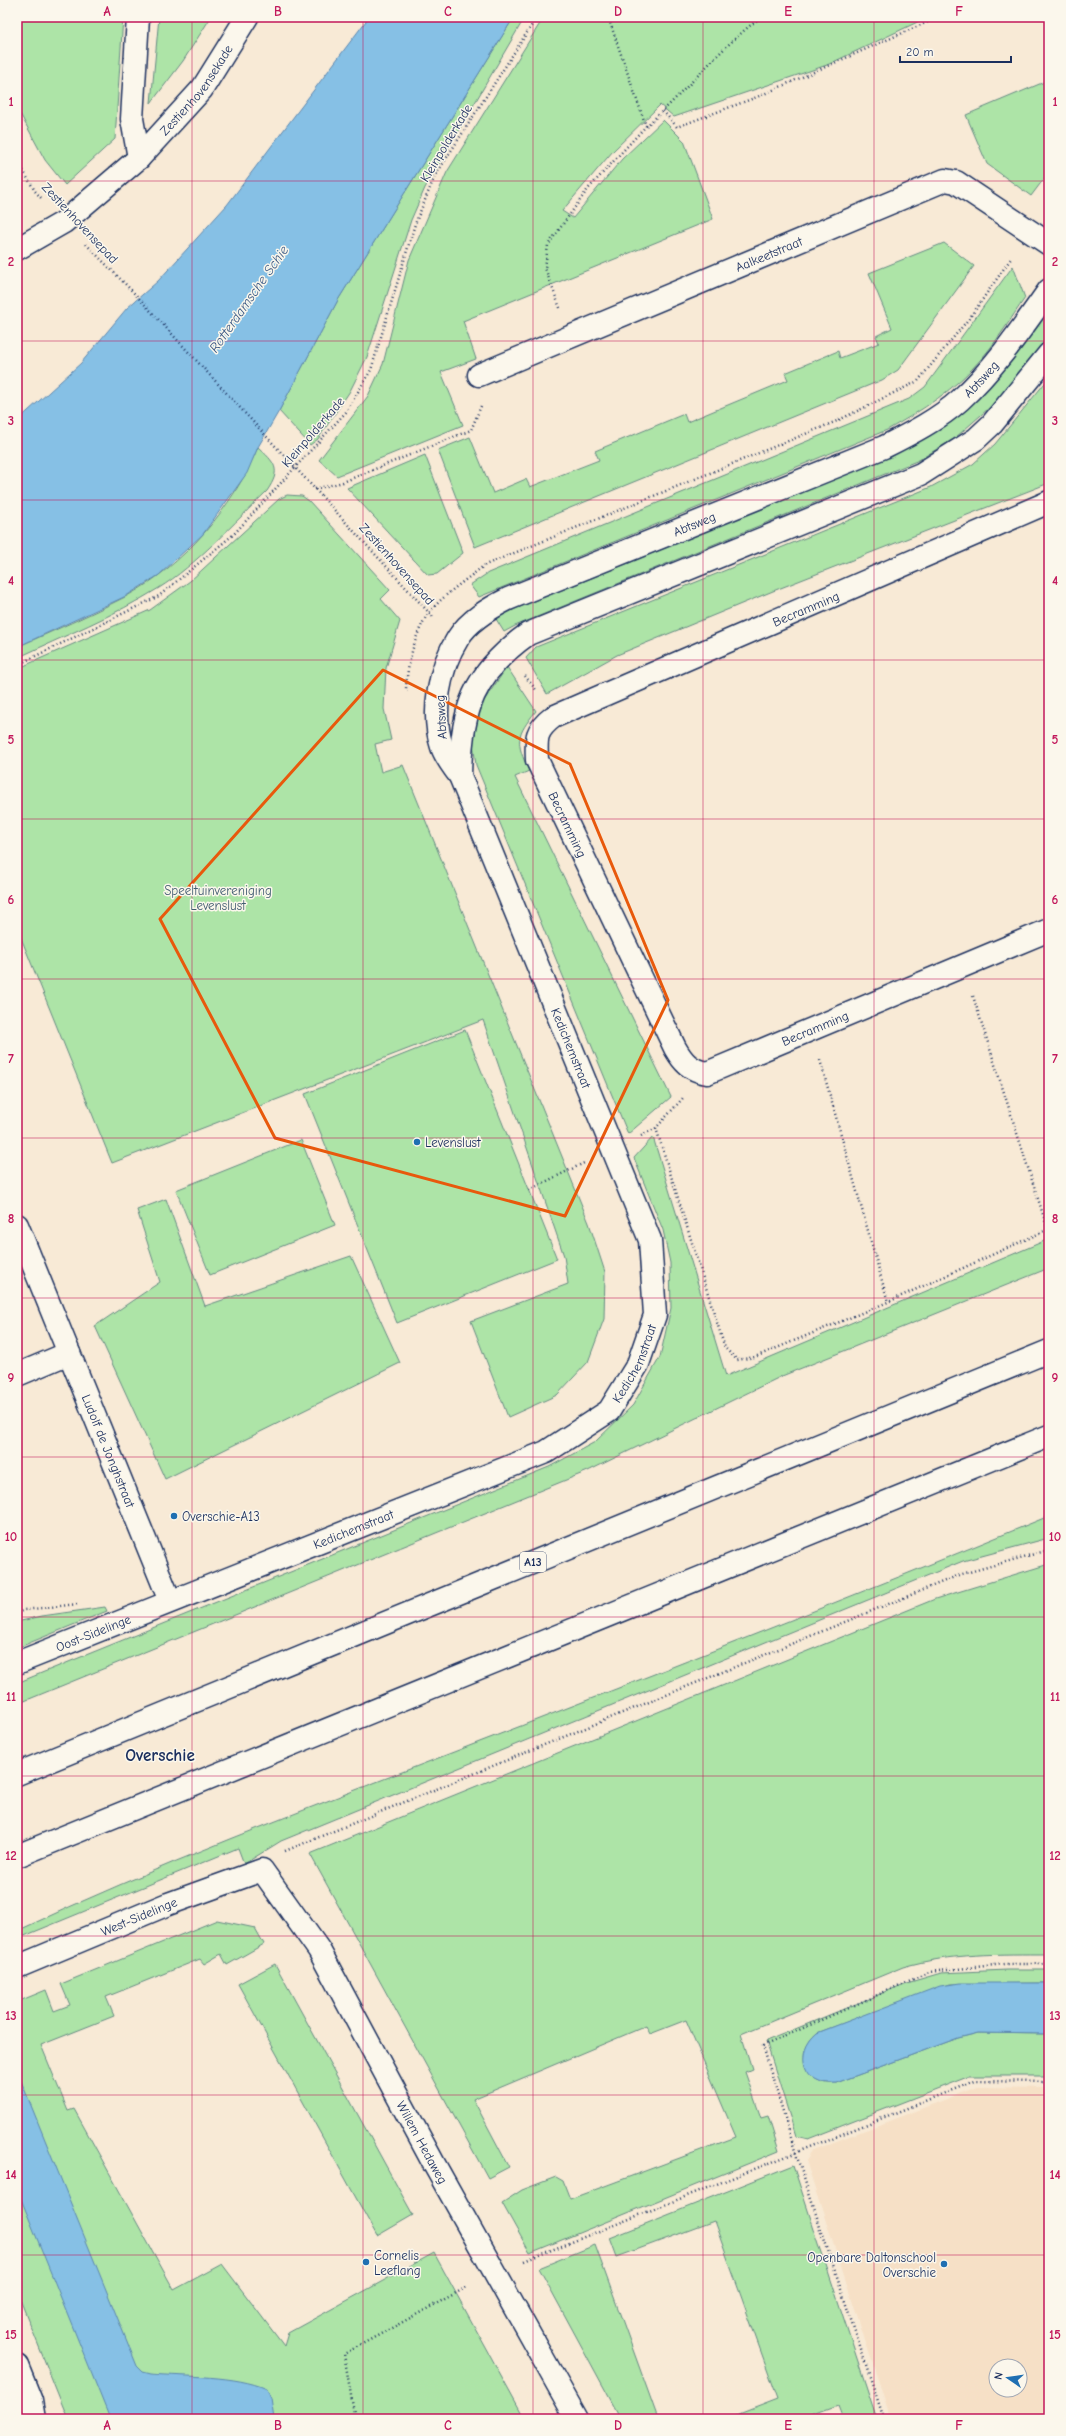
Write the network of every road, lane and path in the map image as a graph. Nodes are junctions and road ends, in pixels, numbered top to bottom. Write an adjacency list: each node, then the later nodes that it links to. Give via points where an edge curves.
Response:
1 (138, 17): 9 (main road, via 132,119)
2 (247, 17): 9 (main road, Zestienhovensekade, via 202,89)
3 (537, 17): 19 (path, Kleinpolderkade, via 435,176 415,224 371,370 346,412)
4 (608, 17): 8 (path)
5 (761, 17): 7 (path, via 737,35)
6 (939, 17): 7 (path, via 757,97 677,127)
7 (663, 112): 8 (path)
8 (646, 126): 16 (path, via 588,189 548,245 545,268)
9 (139, 158): 11 (main road, Zestienhovensekade)
10 (17, 160): 11 (path, Zestienhovensepad, via 35,192)
11 (64, 222): 14 (main road, Zestienhovensekade); 19 (path, Zestienhovensepad, via 135,294)
12 (1030, 232): 13 (main road, Aalkeetstraat); 16 (main road, Aalkeetstraat, via 956,182 944,180); 22 (path, via 972,316 918,381 837,421 485,565 455,588)
13 (1049, 244)
14 (17, 249)
15 (1049, 290): 23 (main road, Abtsweg, via 1018,334 976,384 959,401 913,432 884,447 508,599 473,621)
16 (570, 336): 18 (main road, Aalkeetstraat)
17 (1049, 354): 24 (main road, Abtsweg, via 992,424 976,439 921,474 528,634)
18 (479, 375): 20 (path, via 483,400 471,430 343,482)
19 (296, 468): 20 (path, Zestienhovensepad); 25 (path, Kleinpolderkade, via 234,534 159,596)
20 (314, 489): 22 (path, Zestienhovensepad)
21 (1049, 502): 27 (main road, Becramming)
22 (428, 614): 23 (path, Zestienhovensepad); 26 (path, via 413,646)
23 (457, 638): 28 (main road, Abtsweg, via 449,654 440,687 439,729 442,748)
24 (505, 650): 27 (path, via 544,700); 28 (main road, Abtsweg, via 487,670 468,708 460,742)
25 (17, 664)
26 (406, 699)
27 (553, 717): 32 (main road, Becramming, via 540,727 536,743 537,760 675,1048 683,1061 695,1071)
28 (460, 776): 34 (main road, Kedichemstraat)
29 (1049, 930): 30 (main road, Becramming)
30 (964, 967): 31 (main road, Becramming); 40 (path)
31 (812, 1030): 32 (main road, Becramming); 41 (path)
32 (707, 1073): 33 (path)
33 (656, 1128): 34 (path); 41 (path, via 725,1348 737,1360 754,1357)
34 (613, 1151): 36 (path); 47 (main road, Kedichemstraat, via 650,1240 654,1315 638,1364 609,1411 546,1452)
35 (583, 1155): 36 (path)
36 (586, 1162): 37 (path); 38 (path)
37 (589, 1169)
38 (529, 1190)
39 (17, 1225): 43 (main road, Ludolf de Jonghstraat)
40 (1049, 1229): 41 (path)
41 (888, 1302)
42 (1049, 1350): 49 (main road, A13)
43 (69, 1353): 44 (main road); 47 (main road, Ludolf de Jonghstraat)
44 (17, 1375)
45 (1049, 1436): 50 (main road)
46 (1049, 1550): 51 (path, via 955,1577 285,1852)
47 (170, 1601): 48 (main road, Oost-Sidelinge)
48 (17, 1663)
49 (17, 1774)
50 (17, 1856)
51 (262, 1870): 53 (main road, West-Sidelinge, via 168,1904); 56 (main road, Willem Hedaweg, via 319,1950 434,2164)
52 (1049, 1964): 55 (path, via 1004,1964 929,1972 763,2046)
53 (17, 1968)
54 (1049, 2082): 55 (path, via 975,2081 810,2146)
55 (796, 2154): 56 (path); 61 (path)
56 (496, 2272): 59 (path, via 344,2354); 60 (main road, Willem Hedaweg)
57 (17, 2366): 58 (main road, via 31,2401)
58 (34, 2419)
59 (355, 2419)
60 (577, 2419)
61 (884, 2419)

